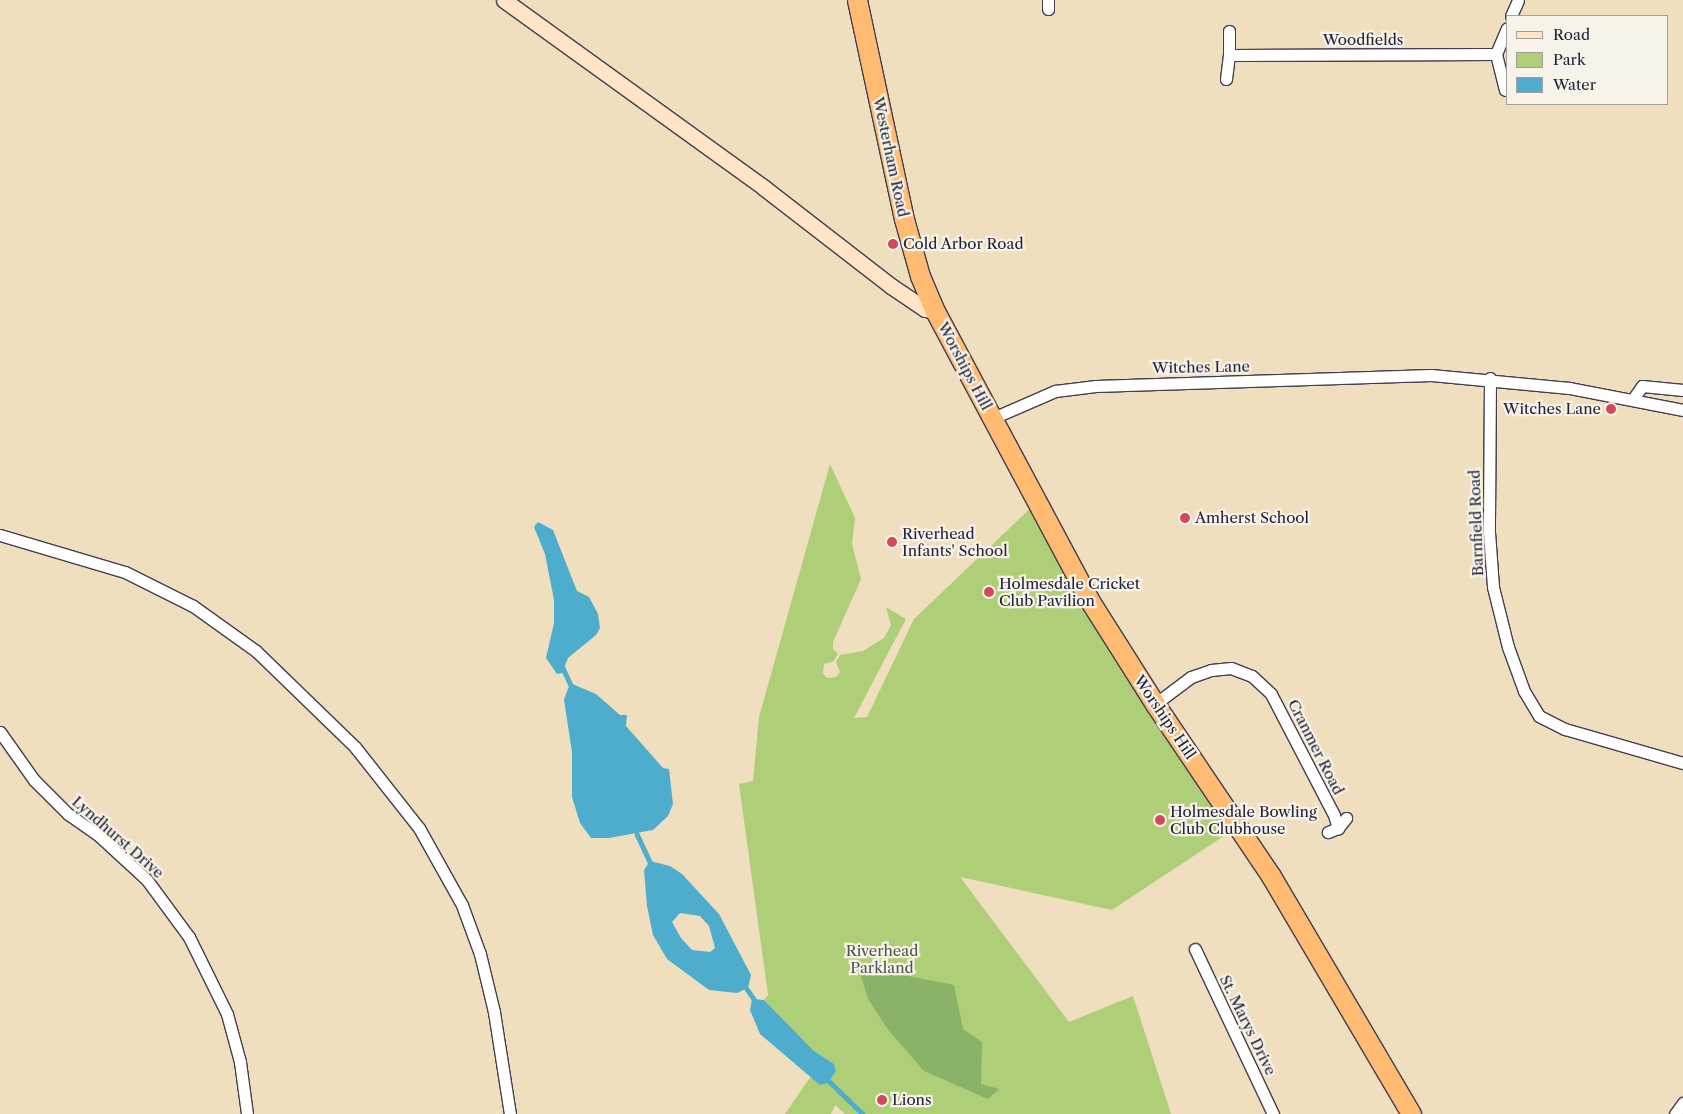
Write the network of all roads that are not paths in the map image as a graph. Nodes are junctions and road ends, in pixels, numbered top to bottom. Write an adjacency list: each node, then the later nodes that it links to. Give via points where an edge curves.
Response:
1 (504, 0): 11 (main road, via 763,187 891,286 925,309)
2 (857, 0): 11 (highway, Westerham Road, via 904,219 920,276)
3 (1518, 0): 4 (street)
4 (1511, 15)
5 (1506, 30): 7 (street)
6 (1229, 31): 8 (street)
7 (1496, 54): 8 (street, Woodfields); 10 (street)
8 (1229, 55): 9 (street)
9 (1226, 79)
10 (1505, 90)
11 (935, 311): 16 (highway, Worships Hill)
12 (1490, 378): 14 (street, Witches Lane); 16 (street, Witches Lane, via 1431,375 1096,386 1055,391); 20 (street, Barnfield Road, via 1488,532 1493,587 1508,647 1524,691 1540,716 1565,729)
13 (1683, 390): 14 (street, via 1642,386)
14 (1633, 400): 15 (street, Witches Lane)
15 (1683, 410)
16 (993, 418): 18 (highway, Worships Hill, via 1088,598)
17 (0, 535): 25 (street, via 118,570 193,606 256,651 354,747 419,828 462,905 480,954 494,1012)
18 (1155, 704): 21 (street, Cranmer Road, via 1191,677 1211,670 1230,668 1252,676 1271,694 1290,726 1333,830); 27 (highway, Worships Hill, via 1271,876)
19 (0, 732): 24 (street, Lyndhurst Drive, via 34,780 68,814 148,880 190,938 228,1014 240,1062)
20 (1683, 764)
21 (1346, 818)
22 (1195, 949): 26 (street, St. Marys Drive)
23 (1683, 1103): 28 (street)
24 (247, 1114)
25 (510, 1114)
26 (1274, 1114)
27 (1411, 1114)
28 (1675, 1114)

